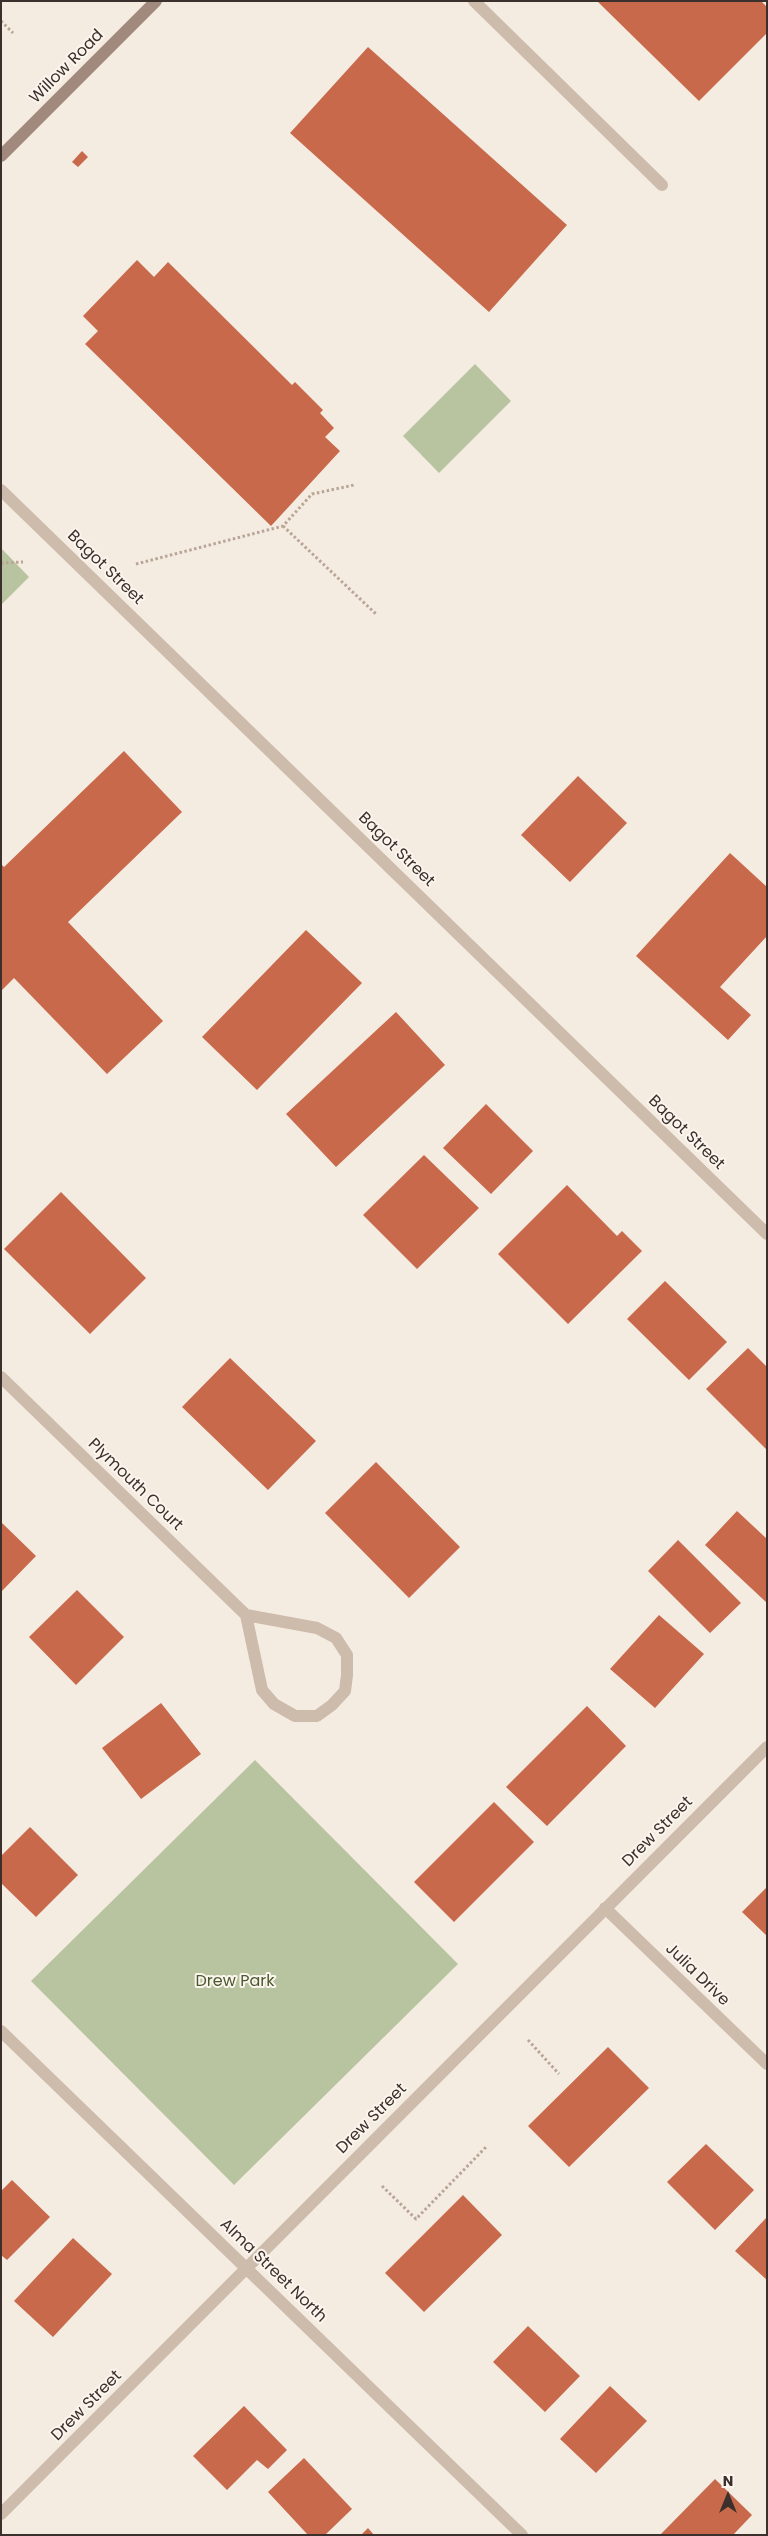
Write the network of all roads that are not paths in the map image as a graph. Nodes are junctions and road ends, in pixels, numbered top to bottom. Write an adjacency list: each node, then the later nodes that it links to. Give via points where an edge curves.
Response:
1 (156, 1): 3 (main road, Willow Road)
2 (474, 1): 4 (street)
3 (1, 156)
4 (662, 185)
5 (1, 490): 6 (street, Bagot Street)
6 (767, 1234)
7 (1, 1377): 8 (street, Plymouth Court)
8 (246, 1616): 8 (street, via 262,1690 274,1704 295,1716 317,1716 345,1691 346,1655 336,1638 317,1628)
9 (767, 1747): 10 (street, Drew Street)
10 (605, 1908): 12 (street, Julia Drive); 13 (street, Drew Street)
11 (1, 2031): 13 (street, Alma Street North)
12 (767, 2064)
13 (246, 2269): 14 (street, Drew Street); 15 (street, Alma Street North)
14 (1, 2514)
15 (522, 2535)

